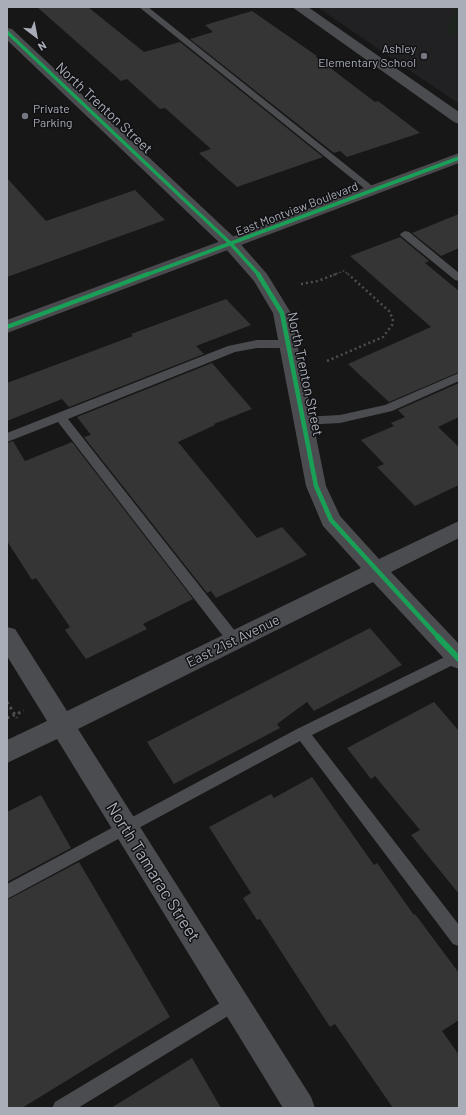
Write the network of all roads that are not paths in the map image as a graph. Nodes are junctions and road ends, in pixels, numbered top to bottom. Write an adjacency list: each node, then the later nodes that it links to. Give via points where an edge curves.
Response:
1 (143, 7): 6 (lane)
2 (299, 7): 4 (street)
3 (7, 32): 8 (street, North Trenton Street)
4 (459, 119)
5 (459, 158): 6 (main road, East Montview Boulevard)
6 (373, 191): 8 (main road, East Montview Boulevard)
7 (406, 234): 9 (lane)
8 (231, 244): 10 (main road, East Montview Boulevard); 11 (street, North Trenton Street, via 261,278 282,313)
9 (459, 278)
10 (7, 327)
11 (288, 344): 13 (lane, via 257,344 232,349); 14 (street, North Trenton Street)
12 (459, 378): 14 (lane, via 388,408 340,419)
13 (60, 417): 15 (lane); 19 (lane)
14 (303, 421): 17 (street, North Trenton Street, via 316,486 331,520)
15 (7, 438)
16 (459, 529): 17 (street, East 21st Avenue)
17 (375, 570): 19 (street, East 21st Avenue); 20 (street, North Trenton Street)
18 (7, 636): 21 (street, North Tamarac Street)
19 (234, 640): 21 (street, East 21st Avenue)
20 (458, 657): 22 (lane)
21 (61, 725): 23 (street, East 21st Avenue); 24 (street, North Tamarac Street)
22 (302, 733): 24 (lane); 26 (lane)
23 (7, 752)
24 (126, 828): 25 (lane); 27 (street, North Tamarac Street)
25 (7, 892)
26 (459, 938)
27 (234, 1002): 28 (lane); 29 (street, North Tamarac Street)
28 (61, 1108)
29 (300, 1108)

